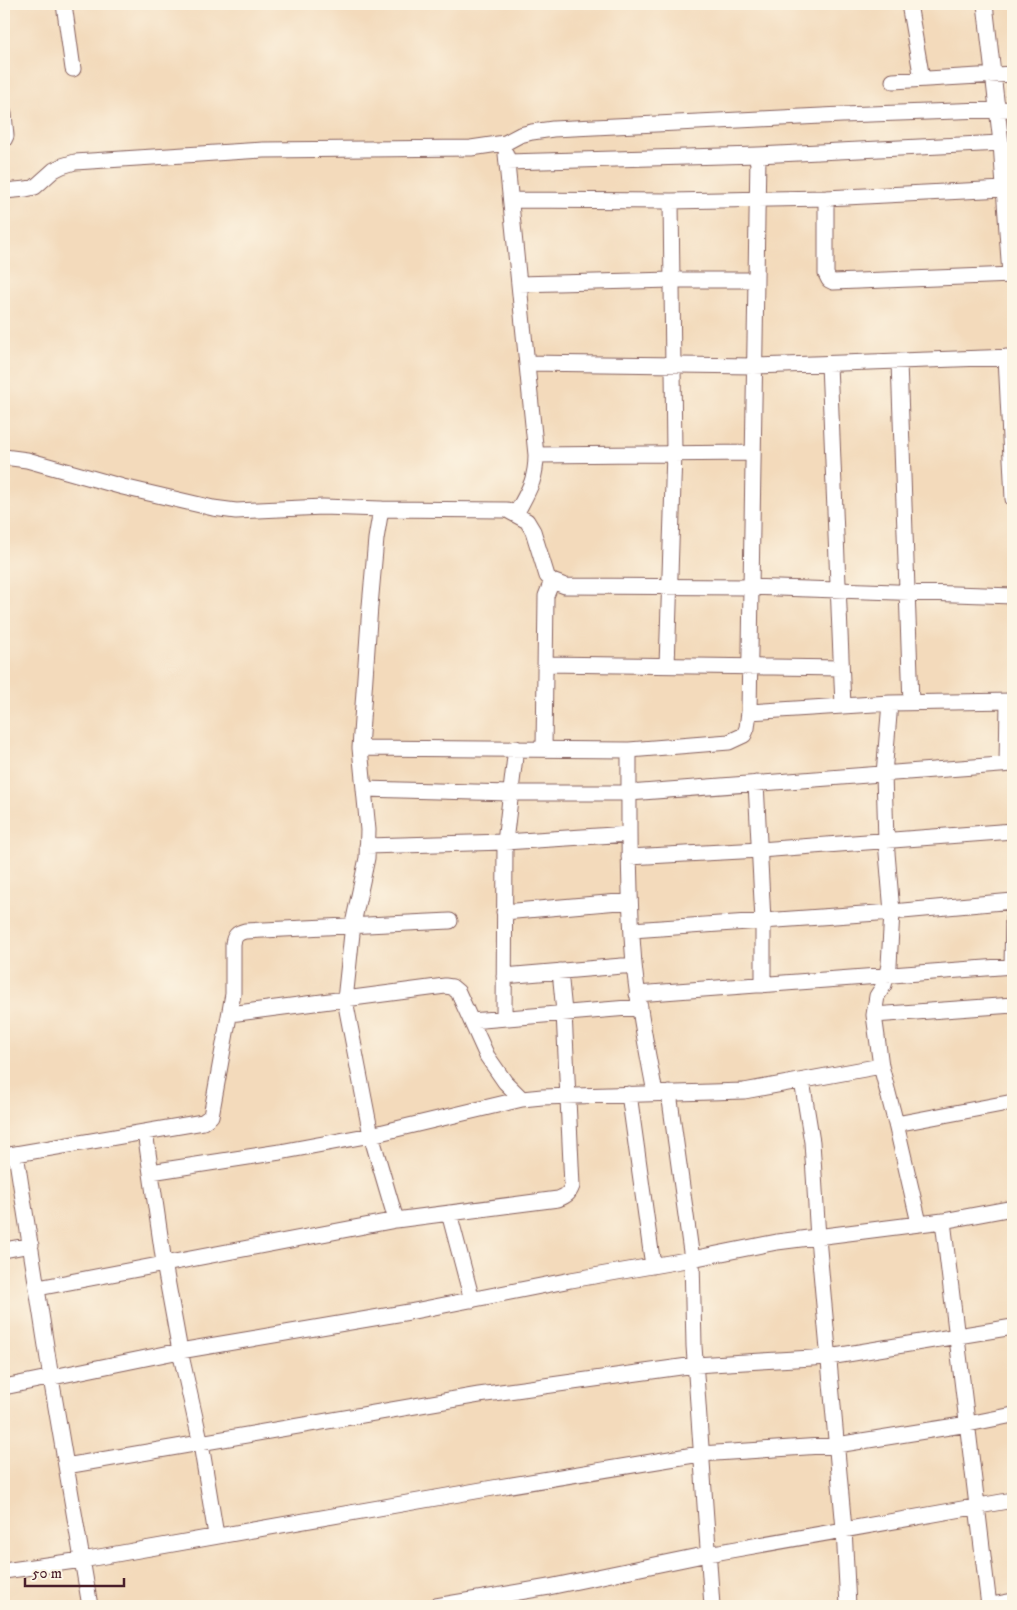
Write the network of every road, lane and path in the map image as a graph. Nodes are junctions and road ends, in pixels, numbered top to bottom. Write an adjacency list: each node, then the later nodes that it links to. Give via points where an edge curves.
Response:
1 (64, 4): 4 (street)
2 (909, 4): 7 (street)
3 (985, 4): 5 (street)
4 (73, 69)
5 (993, 74): 6 (street); 7 (street); 10 (street)
6 (1013, 74)
7 (922, 79): 8 (street)
8 (893, 81)
9 (1013, 109): 10 (street)
10 (998, 110): 13 (street, via 553,129 520,135); 14 (street)
11 (4, 114): 12 (street)
12 (4, 140)
13 (504, 143): 16 (street); 18 (street, via 471,148 263,150 75,162 54,170 34,187)
14 (1002, 143): 15 (street); 17 (street)
15 (758, 155): 16 (street); 20 (street)
16 (507, 162): 21 (street)
17 (1004, 188): 19 (street); 23 (street)
18 (4, 192)
19 (826, 198): 20 (street); 23 (street, via 826,274 833,282)
20 (757, 199): 22 (street); 25 (street)
21 (511, 200): 22 (street); 26 (street)
22 (670, 201): 24 (street)
23 (1012, 275)
24 (672, 280): 25 (street); 26 (street); 31 (street)
25 (756, 280): 32 (street)
26 (519, 284): 29 (street)
27 (1010, 357): 28 (street); 37 (street)
28 (900, 362): 30 (street); 44 (street)
29 (527, 363): 31 (street); 35 (street)
30 (829, 364): 32 (street); 43 (street)
31 (672, 365): 32 (street); 33 (street)
32 (754, 366): 34 (street)
33 (674, 453): 34 (street); 35 (street); 41 (street)
34 (753, 453): 42 (street)
35 (536, 455): 39 (street, via 533,481)
36 (4, 457): 38 (street, via 27,460 212,508 236,511 323,506)
37 (1013, 499)
38 (381, 509): 39 (street, via 507,510); 55 (street, via 372,578)
39 (516, 514): 40 (street, via 527,521 533,531 547,576)
40 (552, 581): 41 (street, via 565,586); 46 (street, via 546,596)
41 (670, 586): 42 (street); 47 (street)
42 (751, 587): 43 (street); 48 (street)
43 (838, 590): 44 (street); 49 (street)
44 (908, 593): 45 (street); 52 (street)
45 (1013, 596)
46 (545, 664): 47 (street); 57 (street)
47 (667, 666): 48 (street)
48 (750, 667): 49 (street); 54 (street)
49 (841, 668): 53 (street)
50 (1011, 701): 52 (street); 59 (street)
51 (890, 703): 52 (street); 53 (street); 60 (street)
52 (911, 703)
53 (843, 706): 54 (street)
54 (749, 712): 58 (street, via 744,735 729,742)
55 (360, 748): 56 (street); 62 (street)
56 (516, 748): 57 (street); 64 (street)
57 (544, 748): 58 (street)
58 (629, 750): 63 (street)
59 (1010, 764): 60 (street)
60 (884, 774): 61 (street); 67 (street)
61 (756, 783): 63 (street); 70 (street)
62 (364, 789): 64 (street); 69 (street)
63 (629, 793): 64 (street); 66 (street)
64 (510, 794): 68 (street)
65 (1013, 831): 67 (street)
66 (629, 834): 68 (street); 71 (street)
67 (886, 841): 70 (street); 75 (street)
68 (505, 842): 69 (street); 74 (street)
69 (368, 846): 79 (street)
70 (760, 850): 71 (street); 78 (street)
71 (629, 857): 72 (street)
72 (630, 901): 74 (street); 80 (street)
73 (1013, 901): 75 (street)
74 (504, 912): 84 (street)
75 (892, 912): 78 (street); 85 (street)
76 (1013, 916): 82 (street)
77 (450, 921): 79 (street)
78 (763, 921): 80 (street); 86 (street)
79 (353, 924): 87 (street); 91 (street, via 237,933 233,944)
80 (632, 930): 81 (street)
81 (634, 965): 83 (street); 88 (street)
82 (1013, 966): 85 (street)
83 (560, 971): 84 (street); 90 (street)
84 (504, 976): 93 (street)
85 (887, 976): 86 (street); 92 (street, via 877,996)
86 (763, 984): 88 (street)
87 (345, 1000): 91 (street); 94 (street, via 452,987 458,992); 104 (street)
88 (639, 1000): 90 (street); 97 (street)
89 (1013, 1005): 92 (street)
90 (564, 1012): 93 (street); 99 (street)
91 (230, 1014): 103 (street, via 211,1116 203,1122)
92 (874, 1015): 95 (street)
93 (504, 1018): 94 (street)
94 (471, 1021): 100 (street, via 487,1056)
95 (881, 1066): 96 (street); 102 (street)
96 (802, 1081): 97 (street, via 744,1091); 112 (street, via 812,1142)
97 (662, 1093): 98 (street); 115 (street)
98 (629, 1094): 99 (street); 117 (street)
99 (569, 1097): 100 (street); 108 (street, via 572,1186 566,1196)
100 (522, 1099): 104 (street)
101 (1013, 1102): 102 (street)
102 (896, 1124): 111 (street)
103 (145, 1132): 105 (street); 106 (street)
104 (371, 1135): 106 (street); 109 (street)
105 (10, 1155): 113 (street)
106 (151, 1172): 116 (street)
107 (1013, 1208): 110 (street)
108 (450, 1213): 109 (street); 119 (street)
109 (396, 1220): 116 (street)
110 (943, 1221): 111 (street); 121 (street)
111 (919, 1223): 112 (street)
112 (818, 1238): 115 (street, via 777,1242); 123 (street)
113 (31, 1245): 114 (street); 118 (street)
114 (4, 1250)
115 (692, 1259): 117 (street); 124 (street)
116 (164, 1263): 118 (street); 122 (street)
117 (654, 1266): 119 (street)
118 (38, 1288): 125 (street)
119 (472, 1300): 122 (street)
120 (1013, 1327): 121 (street)
121 (956, 1335): 123 (street); 128 (street)
122 (180, 1351): 125 (street); 129 (street)
123 (829, 1357): 124 (street); 130 (street)
124 (695, 1365): 129 (street, via 479,1395); 131 (street)
125 (51, 1378): 126 (street); 132 (street)
126 (4, 1387)
127 (1013, 1414): 128 (street)
128 (968, 1424): 130 (street); 134 (street)
129 (201, 1444): 132 (street); 136 (street)
130 (837, 1445): 131 (street); 135 (street)
131 (700, 1454): 136 (street); 137 (street)
132 (66, 1466): 138 (street)
133 (1013, 1500): 134 (street)
134 (978, 1506): 135 (street); 145 (street)
135 (844, 1529): 137 (street); 144 (street)
136 (216, 1536): 138 (street)
137 (708, 1554): 142 (street, via 549,1587); 143 (street)
138 (82, 1560): 139 (street); 141 (street)
139 (4, 1571)
140 (1013, 1601): 145 (street)
141 (90, 1606)
142 (436, 1606)
143 (712, 1606)
144 (848, 1606)
145 (988, 1606)

